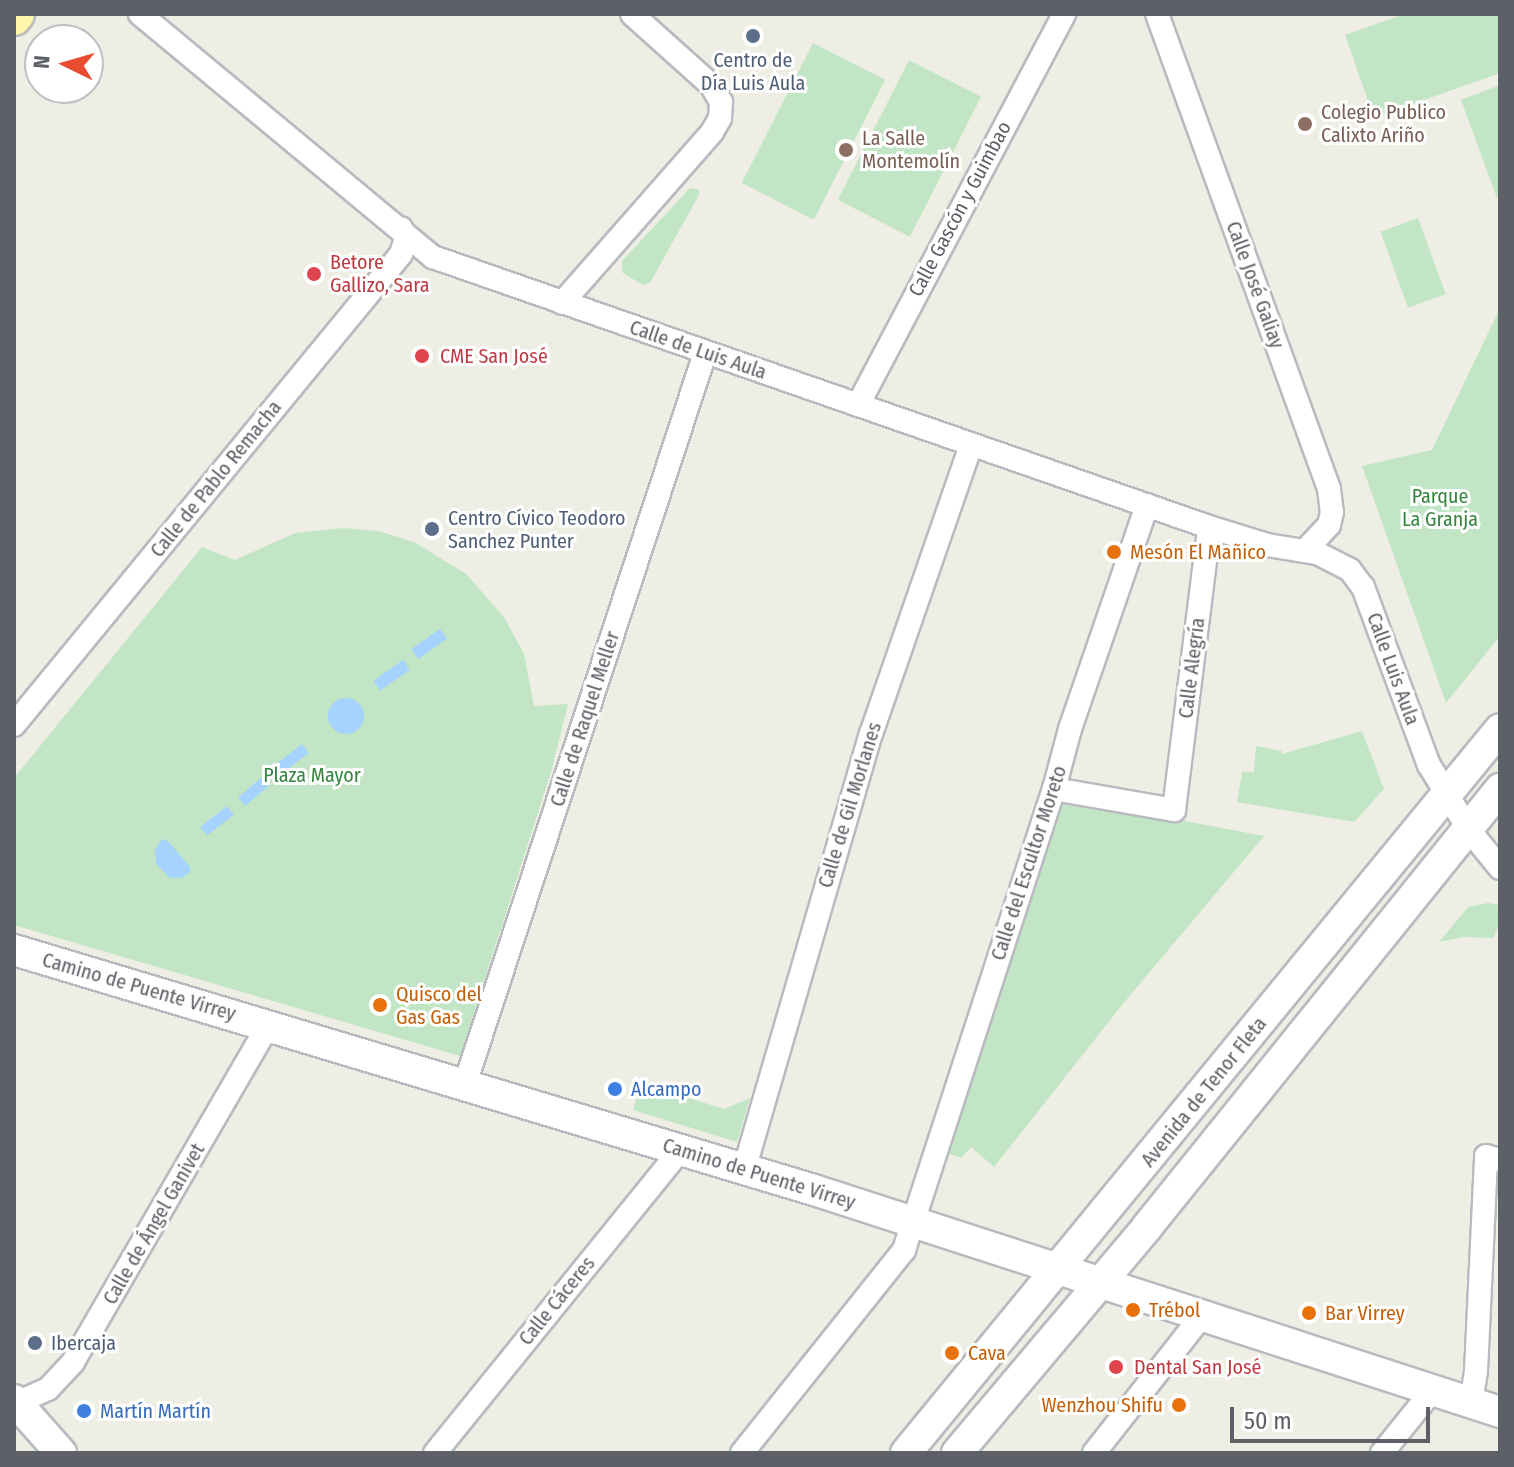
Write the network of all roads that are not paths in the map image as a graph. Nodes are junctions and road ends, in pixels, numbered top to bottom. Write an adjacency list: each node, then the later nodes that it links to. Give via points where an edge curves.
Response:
1 (140, 14): 5 (street, Calle de Luis Aula)
2 (632, 14): 6 (street, via 711,85 721,102 720,118)
3 (1064, 14): 8 (street, Calle Gascón y Guimbao)
4 (1157, 14): 12 (street, Calle José Galiay, via 1329,489 1332,512)
5 (401, 228): 6 (street, Calle de Luis Aula, via 433,257); 13 (street, Calle de Pablo Remacha, via 406,238 401,254)
6 (562, 303): 7 (street, Calle de Luis Aula)
7 (705, 353): 8 (street, Calle de Luis Aula); 22 (street, Calle de Raquel Meller)
8 (858, 405): 9 (street, Calle de Luis Aula)
9 (971, 445): 10 (street, Calle de Luis Aula); 25 (street, Calle de Gil Morlanes, via 871,734)
10 (1147, 505): 11 (street, Calle de Luis Aula); 15 (street, Calle del Escultor Moreto)
11 (1209, 527): 12 (street, Calle de Luis Aula); 15 (street, Calle Alegría, via 1174,810)
12 (1316, 554): 17 (street, Calle Luis Aula, via 1350,570 1363,587 1429,765)
13 (14, 725)
14 (1500, 729): 17 (main road, Avenida de Tenor Fleta)
15 (1054, 789): 26 (street, Calle del Escultor Moreto)
16 (1500, 789): 18 (main road, Avenida de Tenor Fleta)
17 (1447, 794): 18 (street, Calle Luis Aula); 27 (main road, Avenida de Tenor Fleta)
18 (1469, 830): 19 (street, Calle Luis Aula); 28 (main road, Avenida de Tenor Fleta)
19 (1500, 868)
20 (14, 950): 21 (main road, Camino de Puente Virrey)
21 (268, 1025): 22 (main road, Camino de Puente Virrey); 31 (street, Calle de Ángel Ganivet, via 73,1362 48,1389)
22 (465, 1084): 23 (main road, Camino de Puente Virrey)
23 (680, 1150): 25 (main road, Camino de Puente Virrey); 35 (street, Calle Cáceres)
24 (1493, 1158): 32 (street)
25 (744, 1170): 26 (main road, Camino de Puente Virrey)
26 (914, 1222): 27 (main road, Camino de Puente Virrey); 36 (street, Calle del Escultor Moreto, via 902,1253)
27 (1057, 1270): 28 (main road, Camino de Puente Virrey); 37 (main road, Avenida de Tenor Fleta)
28 (1101, 1282): 29 (main road, Camino de Puente Virrey); 38 (main road, Avenida de Tenor Fleta)
29 (1201, 1317): 30 (main road, Camino de Puente Virrey); 39 (street)
30 (1432, 1391): 32 (main road, Camino de Puente Virrey); 40 (street)
31 (15, 1403): 34 (main road)
32 (1471, 1403): 33 (main road, Camino de Puente Virrey)
33 (1500, 1412)
34 (61, 1453)
35 (435, 1453)
36 (742, 1453)
37 (906, 1453)
38 (957, 1453)
39 (1094, 1453)
40 (1382, 1453)

